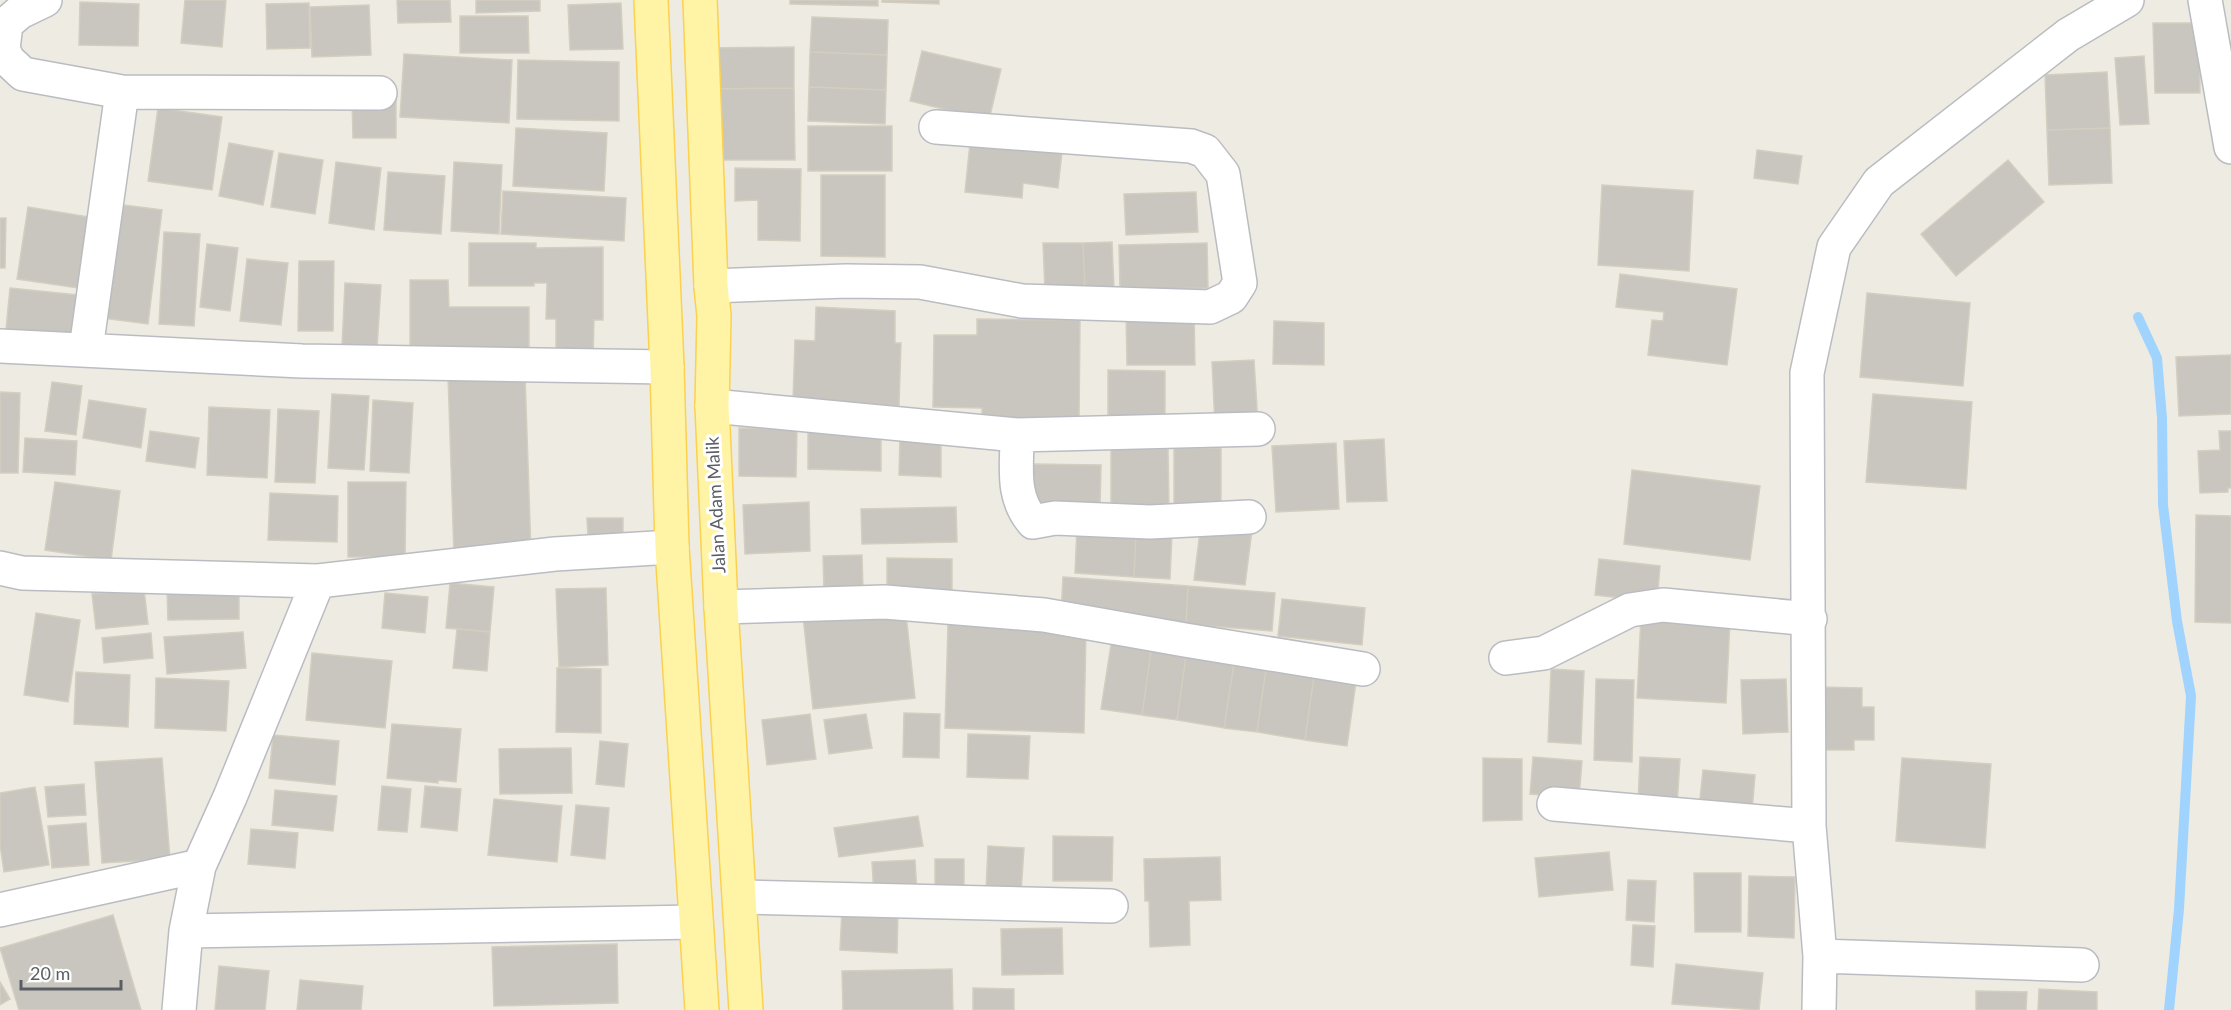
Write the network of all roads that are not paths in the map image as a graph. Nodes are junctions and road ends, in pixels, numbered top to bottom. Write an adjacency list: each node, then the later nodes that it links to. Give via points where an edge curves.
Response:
1 (45, 0): 8 (street, via 6,24 3,49 8,60 23,74)
2 (651, 0): 6 (main road)
3 (700, 0): 7 (main road, Jalan Adam Malik)
4 (2127, 0): 24 (street, via 2068,34 1879,182 1834,247 1807,373)
5 (2205, 0): 11 (street)
6 (651, 40): 7 (main road); 15 (main road)
7 (700, 41): 12 (main road, Jalan Adam Malik)
8 (122, 92): 9 (street); 14 (street)
9 (380, 93)
10 (936, 127): 12 (street, via 1191,146 1205,151 1223,174 1240,284 1231,297 1210,307 1022,301 920,282)
11 (2231, 147)
12 (711, 286): 16 (main road, Jalan Adam Malik)
13 (0, 346): 14 (street)
14 (86, 349): 15 (street, via 302,361)
15 (668, 367): 20 (main road)
16 (712, 406): 18 (street); 23 (main road, Jalan Adam Malik)
17 (1258, 429): 18 (street)
18 (1017, 435): 19 (street, via 1017,497 1033,522 1055,518 1150,522)
19 (1249, 517)
20 (672, 547): 22 (street, via 555,554); 33 (main road)
21 (0, 568): 22 (street, via 22,573)
22 (318, 581): 29 (street)
23 (721, 607): 26 (street, via 885,602 1044,615); 30 (main road, Jalan Adam Malik)
24 (1810, 620): 25 (street, via 1663,604 1630,610 1544,653); 28 (street)
25 (1506, 658)
26 (1363, 669)
27 (1554, 804): 28 (street)
28 (1809, 826): 35 (street)
29 (199, 866): 32 (street); 34 (street)
30 (740, 897): 31 (street); 39 (main road, Jalan Adam Malik)
31 (1111, 906)
32 (0, 910)
33 (696, 922): 34 (street); 38 (main road)
34 (186, 931): 37 (street)
35 (1820, 956): 36 (street); 40 (street)
36 (2082, 965)
37 (179, 1010)
38 (702, 1010)
39 (746, 1010)
40 (1819, 1010)

